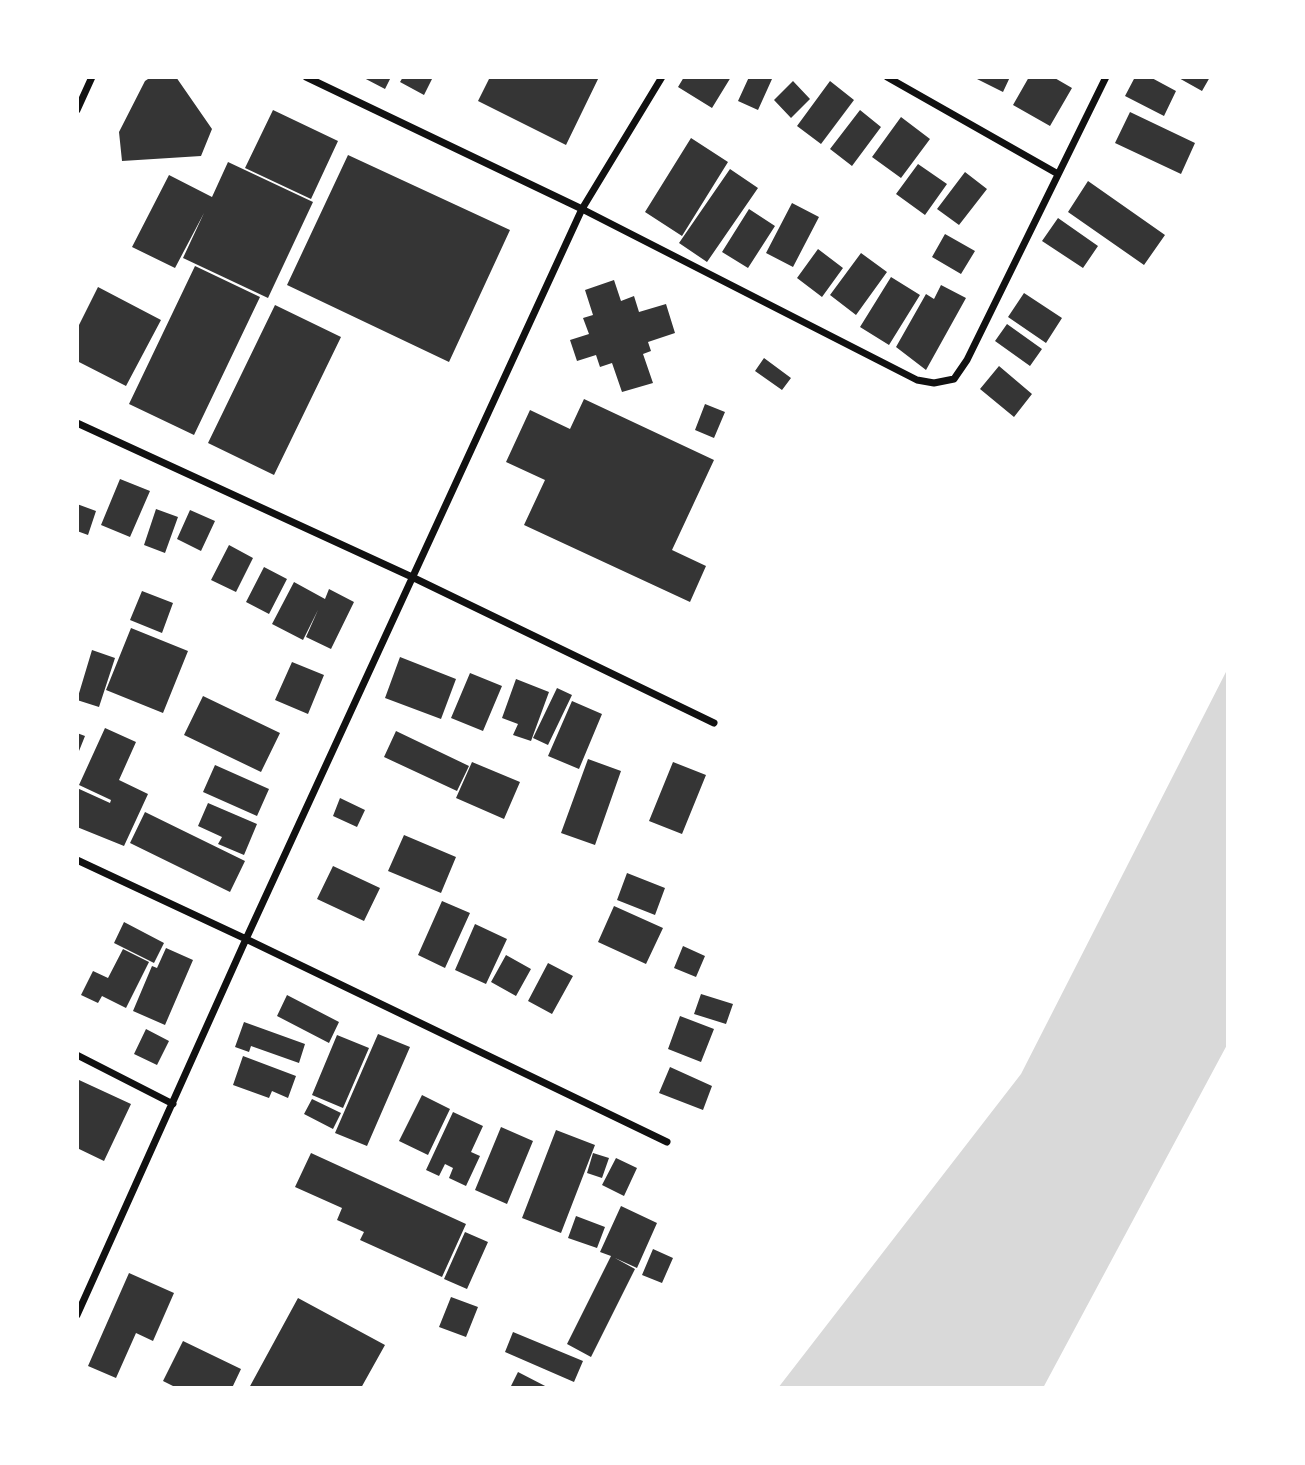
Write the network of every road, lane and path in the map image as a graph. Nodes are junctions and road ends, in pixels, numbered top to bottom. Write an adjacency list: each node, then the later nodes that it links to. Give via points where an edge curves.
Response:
1 (92, 77): 6 (street)
2 (306, 77): 8 (street)
3 (662, 77): 8 (street)
4 (887, 77): 7 (street)
5 (1106, 77): 7 (street)
6 (77, 110)
7 (1058, 174): 8 (street, via 967,360 954,379 934,383 917,380)
8 (583, 209): 10 (street)
9 (77, 423): 10 (street)
10 (412, 577): 11 (street); 13 (street)
11 (715, 723)
12 (77, 860): 13 (street)
13 (246, 939): 15 (street); 16 (street)
14 (77, 1055): 15 (street)
15 (173, 1104): 17 (street)
16 (667, 1142)
17 (77, 1315)

